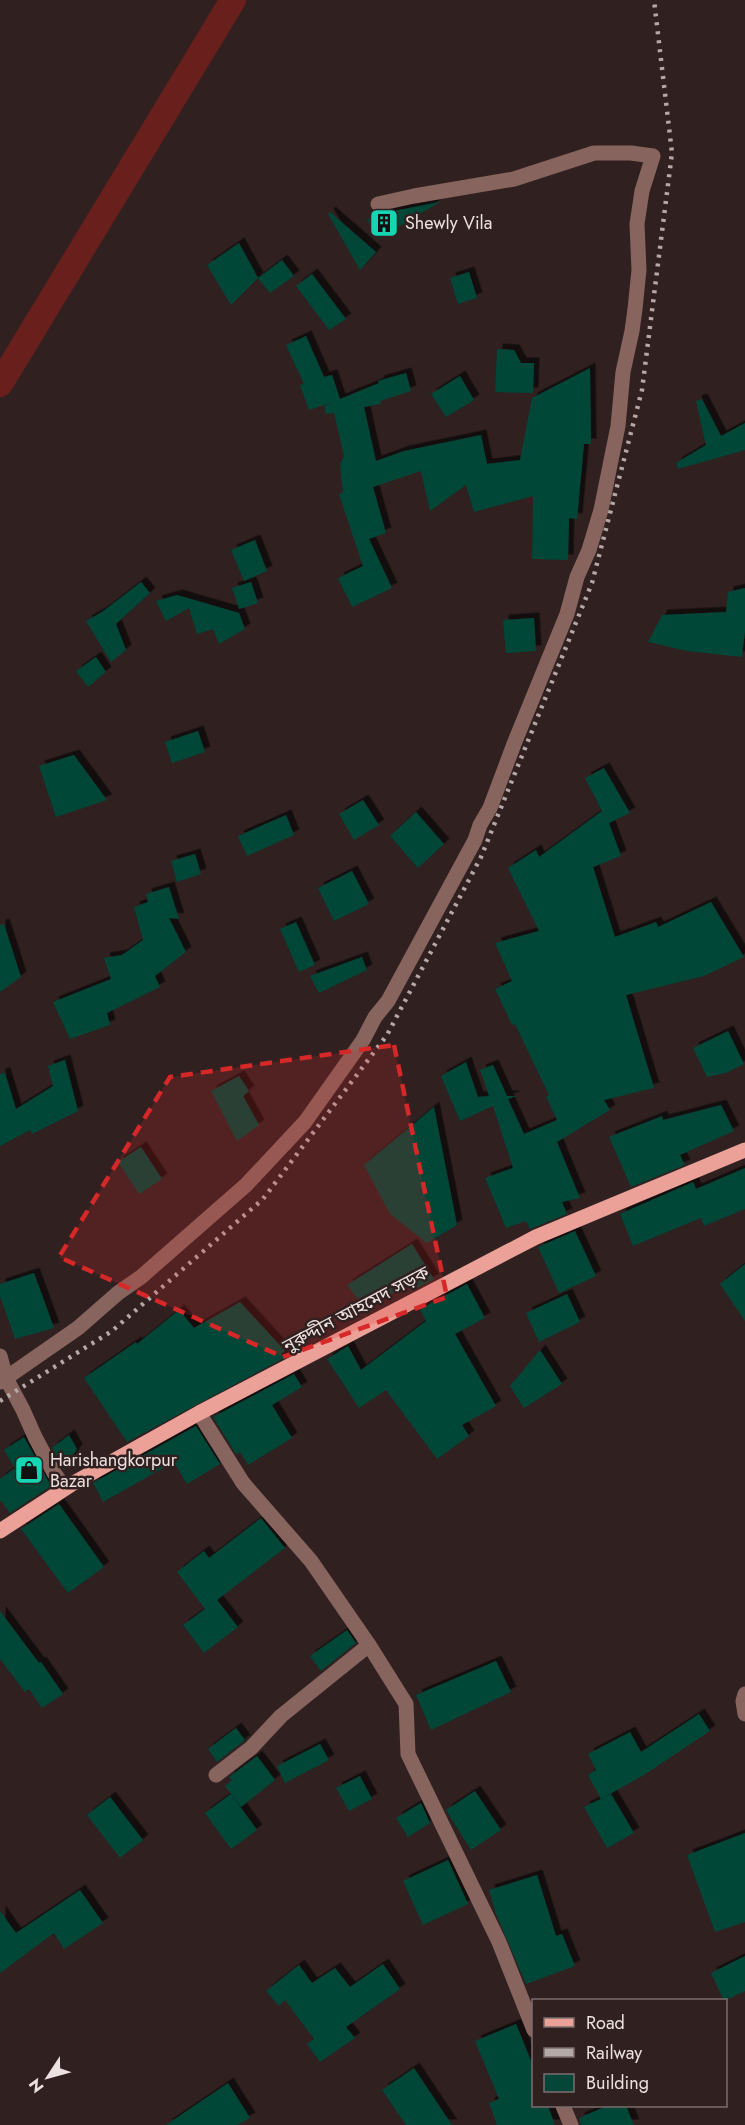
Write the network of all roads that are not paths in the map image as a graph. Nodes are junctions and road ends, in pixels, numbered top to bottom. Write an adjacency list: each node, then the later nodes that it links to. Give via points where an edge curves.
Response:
1 (378, 204): 4 (street, via 514,179 594,153 653,156 637,224 639,270 632,332 622,372 618,426 589,550 475,840 388,1001 335,1080 305,1122 224,1205 78,1328)
2 (745, 1150): 5 (main road, নুরুদ্দীন আহমেদ সড়ক, via 536,1237)
3 (0, 1356): 4 (street)
4 (3, 1380): 6 (street)
5 (199, 1413): 6 (main road, নুরুদ্দীন আহমেদ সড়ক); 8 (street, via 243,1483 311,1561)
6 (65, 1488): 7 (main road, নুরুদ্দীন আহমেদ সড়ক)
7 (0, 1531)
8 (369, 1645): 11 (street); 12 (street, via 406,1704 408,1754 499,1942)
9 (745, 1694): 10 (street)
10 (745, 1714)
11 (216, 1775)
12 (532, 2025)
13 (563, 2107): 14 (street)
14 (571, 2125)

